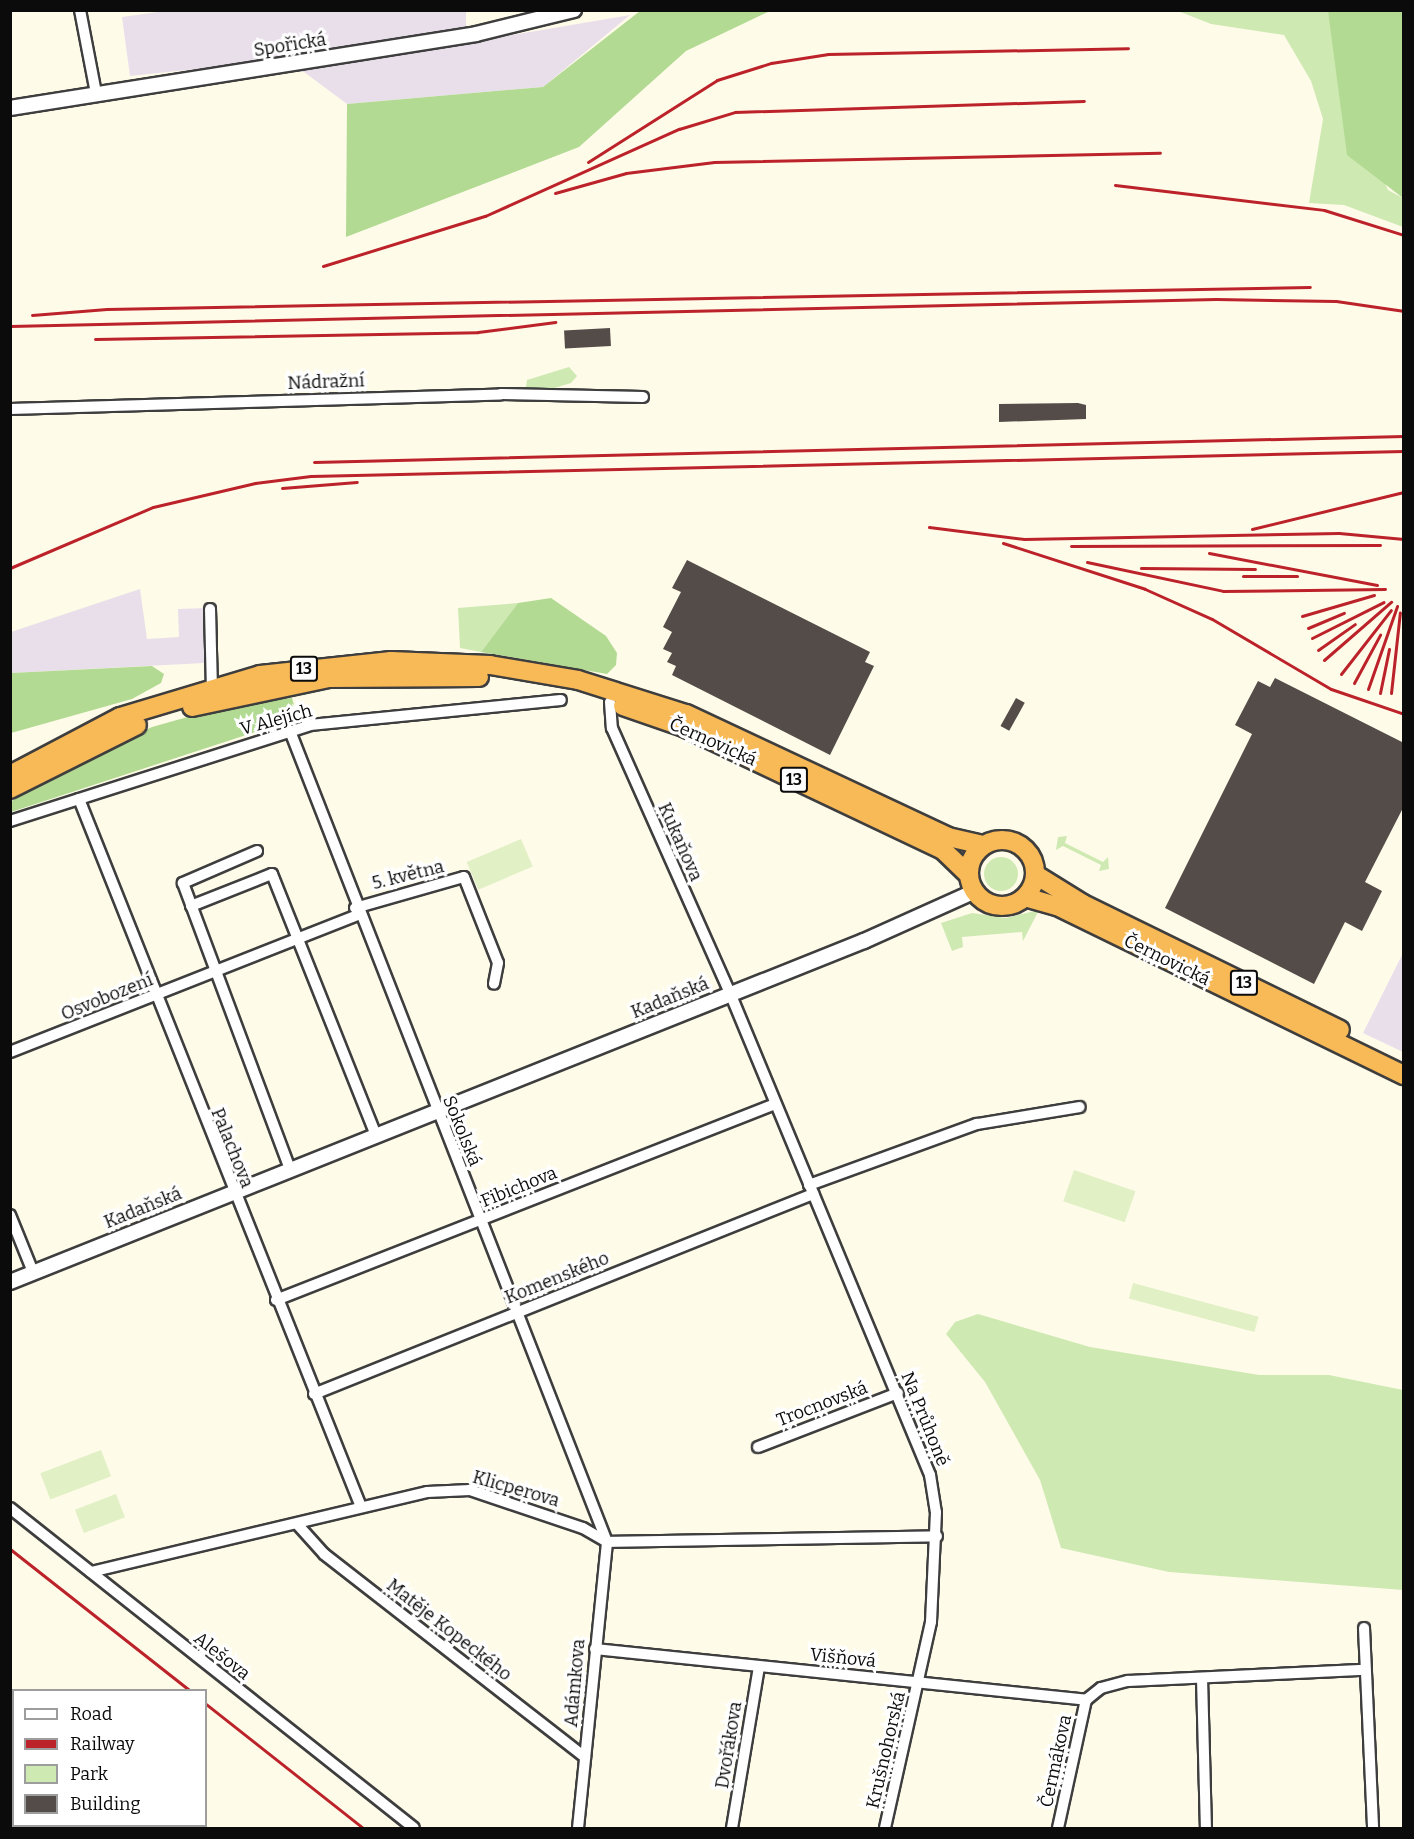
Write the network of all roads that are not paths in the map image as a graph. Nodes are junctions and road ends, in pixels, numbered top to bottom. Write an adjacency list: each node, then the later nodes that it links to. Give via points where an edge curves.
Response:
1 (80, 10): 3 (street)
2 (574, 10): 3 (street, Spořická, via 476,34)
3 (96, 93): 4 (street, Spořická)
4 (10, 108)
5 (643, 397): 6 (street, Nádražní, via 501,394)
6 (10, 409)
7 (210, 609): 8 (street)
8 (213, 694): 9 (highway, 13, via 328,665 415,660 534,671); 12 (highway, 13, via 92,729); 13 (highway, 13, via 125,728)
9 (613, 696): 16 (highway, Černovická / 13, via 738,736 948,837); 19 (highway, Černovická / 13, via 943,850); 26 (street, Kukaňova, via 612,728)
10 (561, 700): 11 (street, V Alejích, via 400,713)
11 (290, 731): 14 (street, V Alejích); 22 (street, Sokolská)
12 (10, 775)
13 (10, 789)
14 (79, 799): 15 (street, V Alejích); 27 (street, Palachova)
15 (10, 821)
16 (983, 845): 18 (highway, Černovická / 13, via 1004,839 1019,844 1032,857); 19 (highway)
17 (257, 851): 21 (street, via 183,884)
18 (1036, 875): 20 (highway); 29 (highway, Černovická / 13, via 1083,904)
19 (972, 883): 20 (highway, Černovická / 13, via 996,905); 26 (street, Kadaňská)
20 (1025, 897): 30 (highway, Černovická / 13, via 1057,906)
21 (191, 906): 23 (street, via 272,874); 24 (street)
22 (356, 911): 23 (street, Osvobození); 25 (street, 5. května, via 464,877 498,963); 33 (street, Sokolská)
23 (299, 939): 24 (street, Osvobození); 34 (street)
24 (216, 972): 27 (street, Osvobození); 35 (street)
25 (494, 984)
26 (730, 993): 31 (street, Na Průhoně); 33 (street, Kadaňská)
27 (154, 996): 28 (street, Osvobození); 37 (street, Palachova)
28 (10, 1052)
29 (1404, 1061)
30 (1404, 1075)
31 (775, 1104): 36 (street, Na Průhoně); 39 (street, Fibichova)
32 (1080, 1107): 36 (street, via 977,1124)
33 (436, 1111): 34 (street, Kadaňská); 39 (street, Sokolská)
34 (376, 1135): 35 (street, Kadaňská)
35 (289, 1167): 37 (street, Kadaňská)
36 (811, 1190): 43 (street, Komenského); 44 (street, Na Průhoně)
37 (232, 1192): 40 (street, Kadaňská); 42 (street, Palachova)
38 (10, 1215): 40 (street)
39 (481, 1220): 42 (street, Fibichova); 43 (street, Sokolská)
40 (33, 1272): 41 (street, Kadaňská)
41 (10, 1282)
42 (276, 1300): 45 (street, Palachova)
43 (516, 1313): 45 (street, Komenského); 51 (street, Sokolská)
44 (898, 1393): 46 (street, Trocnovská); 50 (street, Na Průhoně, via 930,1475)
45 (314, 1394): 47 (street, Palachova)
46 (758, 1447)
47 (361, 1507): 49 (street, Klicperova); 51 (street, Klicperova, via 427,1491 470,1490 577,1525)
48 (10, 1508): 52 (street, Alešova)
49 (298, 1525): 52 (street, Klicperova); 60 (street, Matěje Kopeckého, via 324,1554)
50 (937, 1536): 51 (street); 58 (street, Na Průhoně, via 931,1622)
51 (607, 1542): 54 (street, Adámkova)
52 (91, 1572): 61 (street, Alešova)
53 (1364, 1628): 56 (street)
54 (595, 1649): 55 (street, Višňová); 60 (street, Adámkova)
55 (759, 1666): 58 (street, Višňová); 63 (street, Dvořákova)
56 (1365, 1670): 57 (street); 67 (street)
57 (1202, 1678): 59 (street, via 1128,1681 1101,1688); 66 (street)
58 (920, 1679): 59 (street, Višňová); 64 (street, Krušnohorská)
59 (1086, 1700): 65 (street, Čermákova)
60 (585, 1757): 62 (street, Adámkova)
61 (414, 1828)
62 (578, 1828)
63 (732, 1828)
64 (885, 1828)
65 (1058, 1828)
66 (1206, 1828)
67 (1373, 1828)

